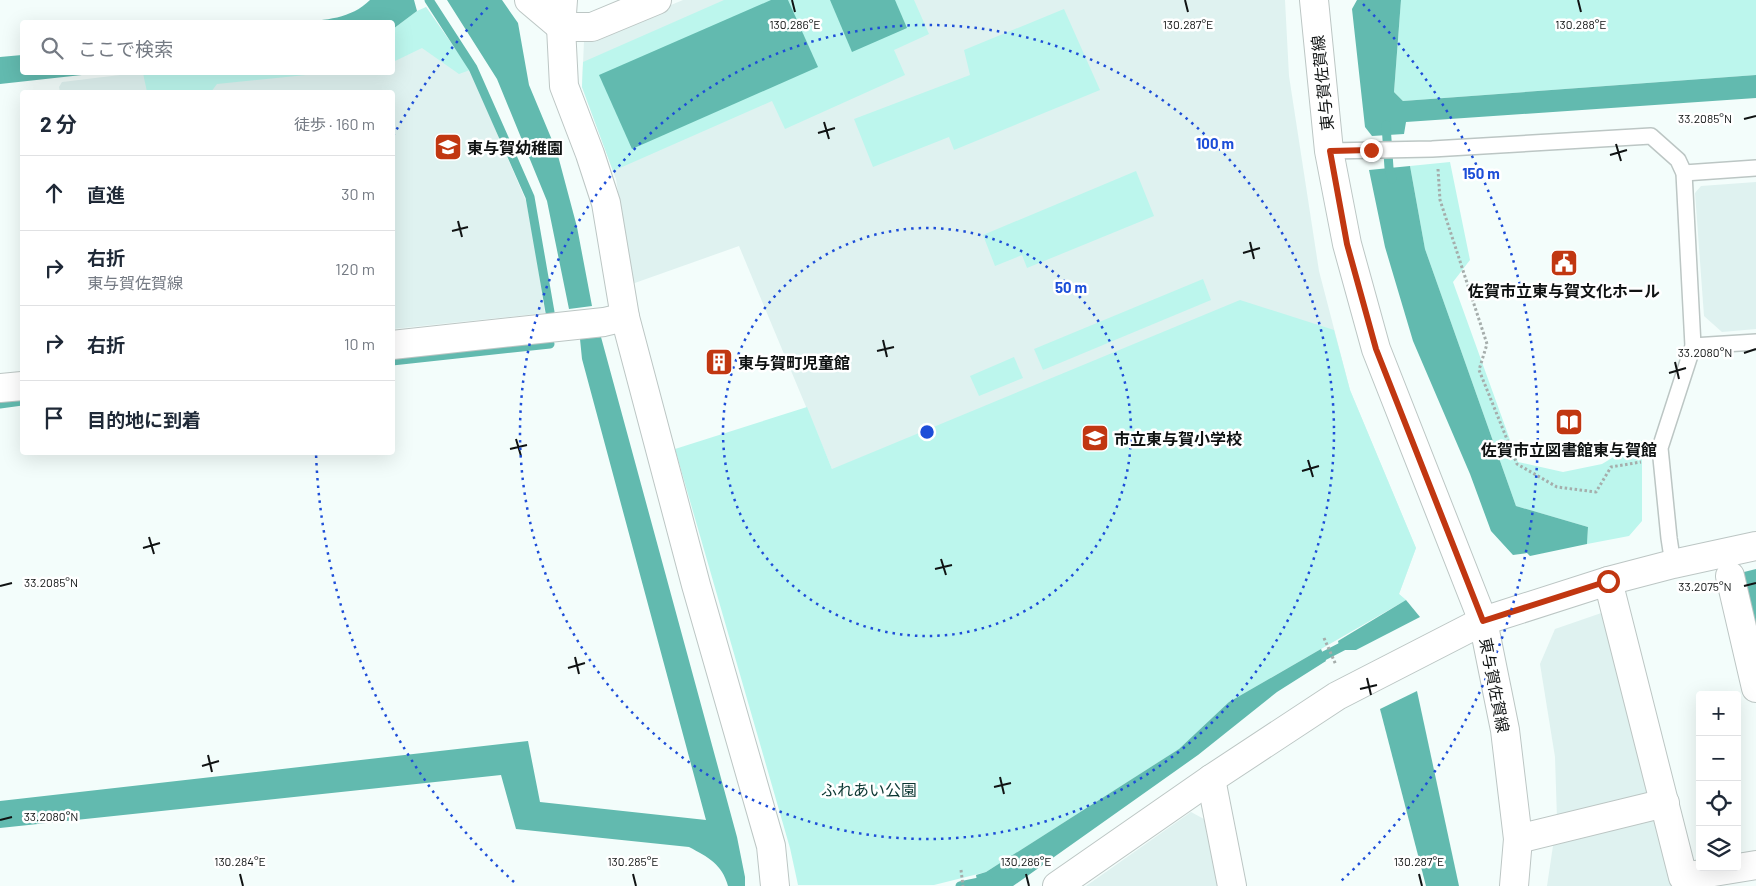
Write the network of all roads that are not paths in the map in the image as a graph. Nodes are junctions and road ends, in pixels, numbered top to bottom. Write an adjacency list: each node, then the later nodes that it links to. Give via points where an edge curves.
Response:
1 (529, 0): 5 (street)
2 (563, 0): 5 (street)
3 (657, 0): 5 (street, via 592,27)
4 (1314, 0): 6 (street, 東与賀佐賀線)
5 (561, 27): 9 (street, via 564,86 606,204)
6 (1330, 151): 8 (lane, via 1432,149 1651,136 1678,160); 19 (street, 東与賀佐賀線, via 1347,244 1376,349)
7 (1756, 168): 8 (lane)
8 (1684, 173): 12 (lane)
9 (625, 318): 11 (street); 25 (street, via 696,585 771,846)
10 (1756, 342): 12 (lane)
11 (395, 345)
12 (1692, 346): 16 (lane, via 1660,448)
13 (20, 386): 14 (street)
14 (0, 388)
15 (1756, 546): 16 (street)
16 (1673, 564): 18 (street)
17 (1730, 576): 20 (street)
18 (1608, 581): 19 (street); 22 (street)
19 (1483, 621): 21 (street, via 1337,696); 23 (street, 東与賀佐賀線, via 1505,730)
20 (1756, 688)
21 (1211, 779): 26 (street); 27 (street)
22 (1665, 804): 23 (street); 24 (street, via 1683,877)
23 (1518, 839): 28 (street, 東与賀佐賀線)
24 (1756, 865)
25 (775, 886)
26 (1058, 886)
27 (1232, 886)
28 (1514, 886)

